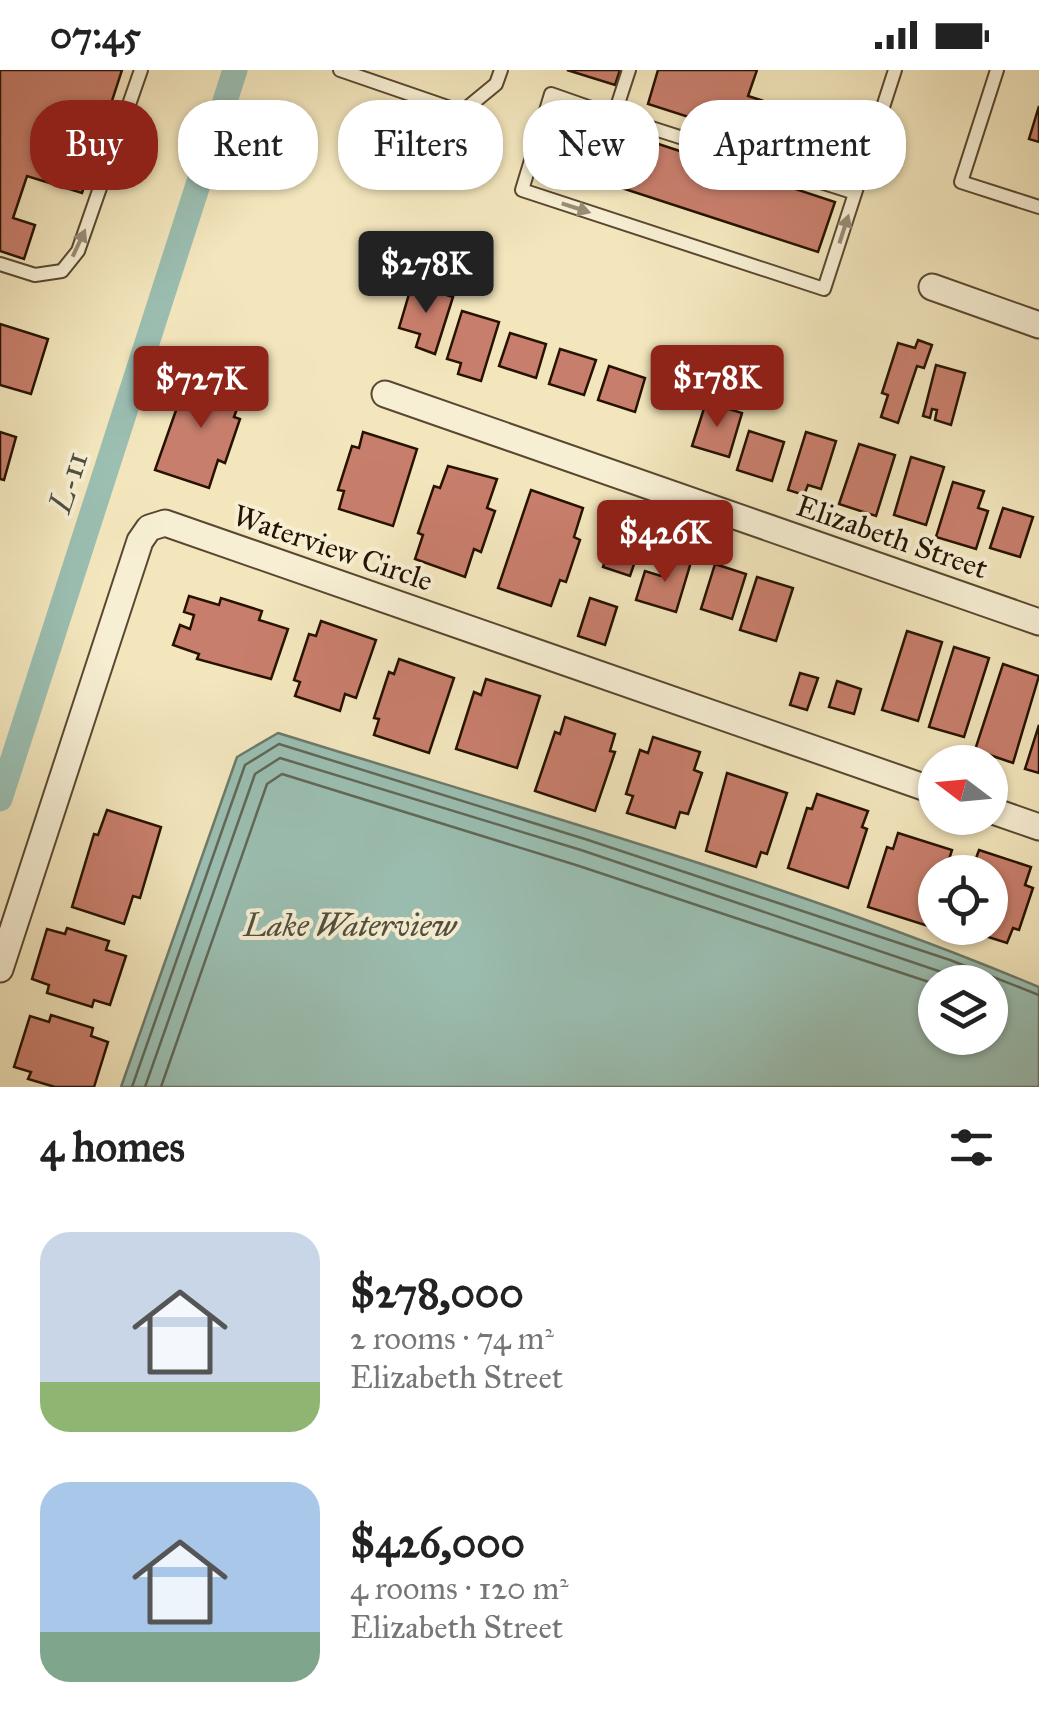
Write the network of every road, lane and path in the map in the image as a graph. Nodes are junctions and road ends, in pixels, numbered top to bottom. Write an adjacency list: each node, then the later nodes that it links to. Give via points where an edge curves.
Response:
1 (140, 70): 12 (lane, one-way to 1, via 36,275 62,271 78,251)
2 (340, 70): 3 (lane, via 462,112 496,84)
3 (500, 70)
4 (629, 70): 7 (lane)
5 (896, 70): 10 (lane)
6 (998, 70): 11 (lane, via 962,182)
7 (619, 100)
8 (659, 130): 10 (lane)
9 (523, 187): 10 (lane, one-way to 10, via 824,289)
10 (855, 193)
11 (1039, 207)
12 (0, 264)
13 (932, 286): 14 (street)
14 (1039, 325)
15 (385, 394): 16 (street, Elizabeth Street)
16 (1039, 622)
17 (918, 785): 20 (street, Waterview Circle, via 165,523 140,541)
18 (1008, 816): 19 (street)
19 (1039, 827)
20 (0, 969)

